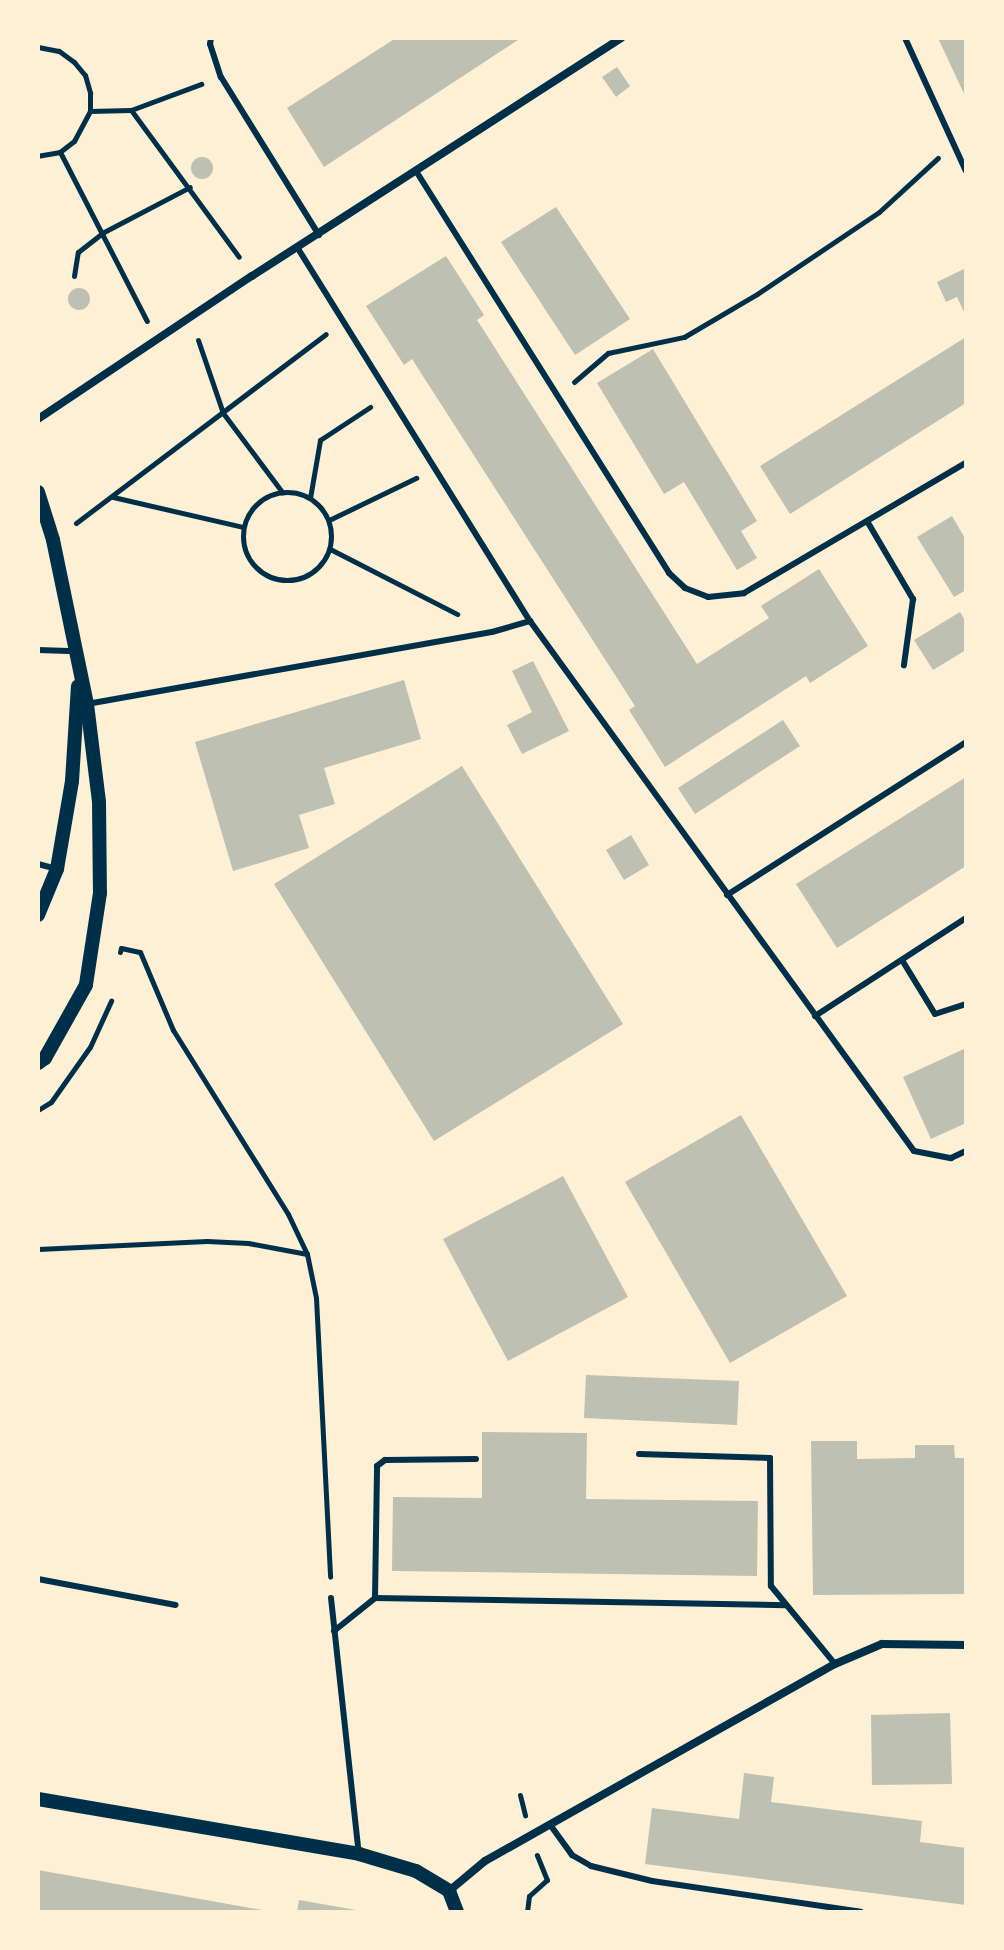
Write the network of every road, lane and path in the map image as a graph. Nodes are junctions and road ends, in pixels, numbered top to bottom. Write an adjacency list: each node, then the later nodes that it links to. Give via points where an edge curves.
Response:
1 (621, 38): 11 (street)
2 (905, 38): 8 (lane)
3 (210, 40): 5 (lane)
4 (38, 47): 7 (path, via 59,51 79,68 90,93)
5 (221, 77): 6 (path); 15 (lane)
6 (131, 110): 7 (path); 13 (path)
7 (90, 111): 9 (path, via 74,141)
8 (953, 144): 12 (lane); 23 (path, via 879,212 757,294 684,337 608,353)
9 (60, 152): 10 (path); 14 (path)
10 (38, 156)
11 (416, 171): 15 (street); 23 (lane)
12 (966, 171)
13 (190, 187): 14 (path); 18 (path)
14 (102, 233): 17 (path, via 78,252); 21 (path)
15 (319, 235): 16 (street)
16 (297, 247): 18 (street); 20 (lane)
17 (74, 276)
18 (252, 276): 19 (street)
19 (190, 319): 21 (street); 24 (path)
20 (343, 321): 22 (lane); 24 (path)
21 (157, 340): 25 (street)
22 (388, 394): 27 (lane); 31 (path, via 320,440)
23 (558, 396): 33 (lane, via 669,573 685,588 708,597 744,593)
24 (223, 413): 29 (path); 30 (path)
25 (38, 419)
26 (966, 463): 33 (lane)
27 (435, 469): 32 (path); 37 (lane)
28 (38, 492): 35 (street)
29 (282, 492): 31 (path); 34 (path, via 255,505)
30 (112, 496): 34 (path); 35 (path)
31 (310, 498): 32 (path)
32 (329, 520): 36 (path)
33 (867, 521): 41 (lane, via 913,599)
34 (243, 527): 36 (path, via 247,555 275,578 302,578)
35 (53, 540): 40 (street)
36 (330, 549): 38 (path)
37 (530, 621): 38 (lane); 47 (lane)
38 (492, 632): 43 (lane)
39 (38, 650): 40 (lane)
40 (76, 651): 42 (street)
41 (904, 665)
42 (79, 670): 43 (street); 46 (street, via 72,781)
43 (87, 704): 54 (street, via 99,802 100,893 86,985)
44 (966, 742): 47 (lane)
45 (38, 864): 46 (lane)
46 (57, 869): 48 (street)
47 (727, 895): 53 (lane)
48 (38, 915)
49 (966, 918): 51 (lane)
50 (140, 952): 57 (path, via 173,1030 288,1214)
51 (902, 960): 52 (lane, via 935,1014); 53 (lane)
52 (966, 1004)
53 (815, 1016): 55 (lane, via 914,1151 951,1158)
54 (38, 1063)
55 (966, 1151)
56 (38, 1249): 57 (path, via 207,1241)
57 (307, 1254): 61 (path, via 316,1298)
58 (639, 1454): 64 (lane, via 770,1458 771,1586)
59 (476, 1459): 62 (lane, via 385,1460 377,1466)
60 (38, 1579): 63 (lane)
61 (331, 1598): 65 (lane)
62 (375, 1598): 64 (lane); 65 (lane)
63 (176, 1605)
64 (786, 1605): 67 (lane)
65 (334, 1631): 70 (lane)
66 (966, 1645): 67 (street, via 882,1644)
67 (835, 1664): 69 (street)
68 (38, 1799): 70 (street)
69 (551, 1826): 71 (street, via 485,1861); 73 (lane, via 572,1855 591,1866 652,1881)
70 (359, 1854): 71 (street, via 416,1871)
71 (449, 1891): 72 (street)
72 (457, 1912)
73 (861, 1912)

